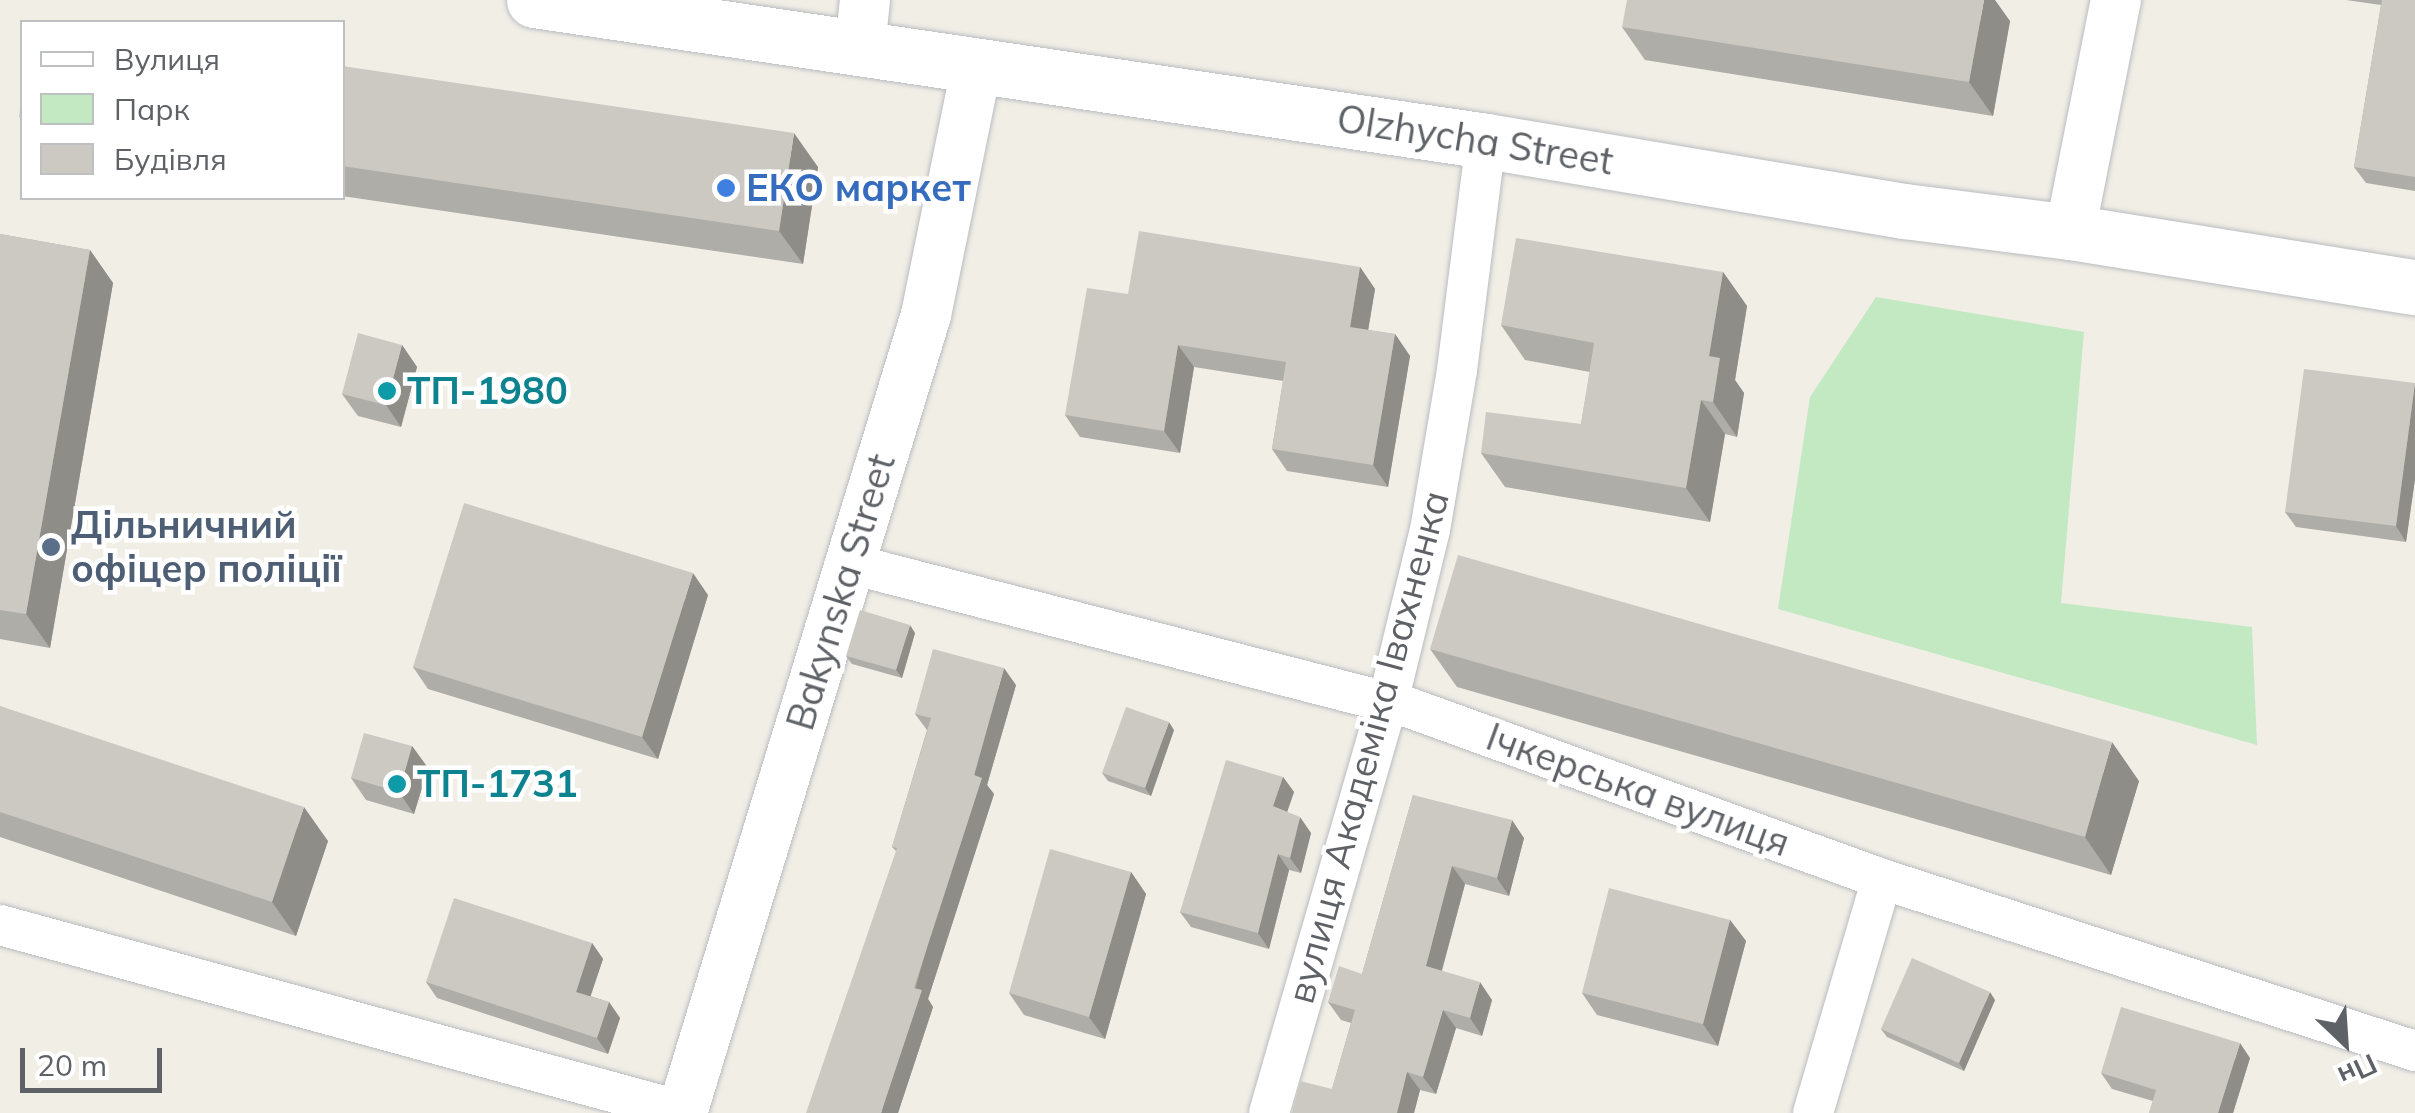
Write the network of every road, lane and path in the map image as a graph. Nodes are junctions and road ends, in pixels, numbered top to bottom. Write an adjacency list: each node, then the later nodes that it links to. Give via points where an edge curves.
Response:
1 (534, 0): 3 (main road, Olzhycha Street)
2 (2116, 0): 6 (street)
3 (862, 24): 4 (main road, Olzhycha Street)
4 (977, 65): 5 (main road, Olzhycha Street); 8 (street, Bakynska Street, via 926,315)
5 (1486, 141): 6 (main road, Olzhycha Street); 9 (street, вулиця Академіка Івахненка, via 1430,530)
6 (2070, 232): 7 (main road, Olzhycha Street)
7 (2415, 287)
8 (851, 564): 9 (street, Ічкерська вулиця); 13 (street, Bakynska Street)
9 (1388, 702): 10 (street, Ічкерська вулиця); 14 (street, вулиця Академіка Івахненка)
10 (1882, 879): 12 (street, Ічкерська вулиця); 15 (street)
11 (0, 925): 13 (street)
12 (2415, 1051)
13 (682, 1112)
14 (1269, 1113)
15 (1813, 1113)

